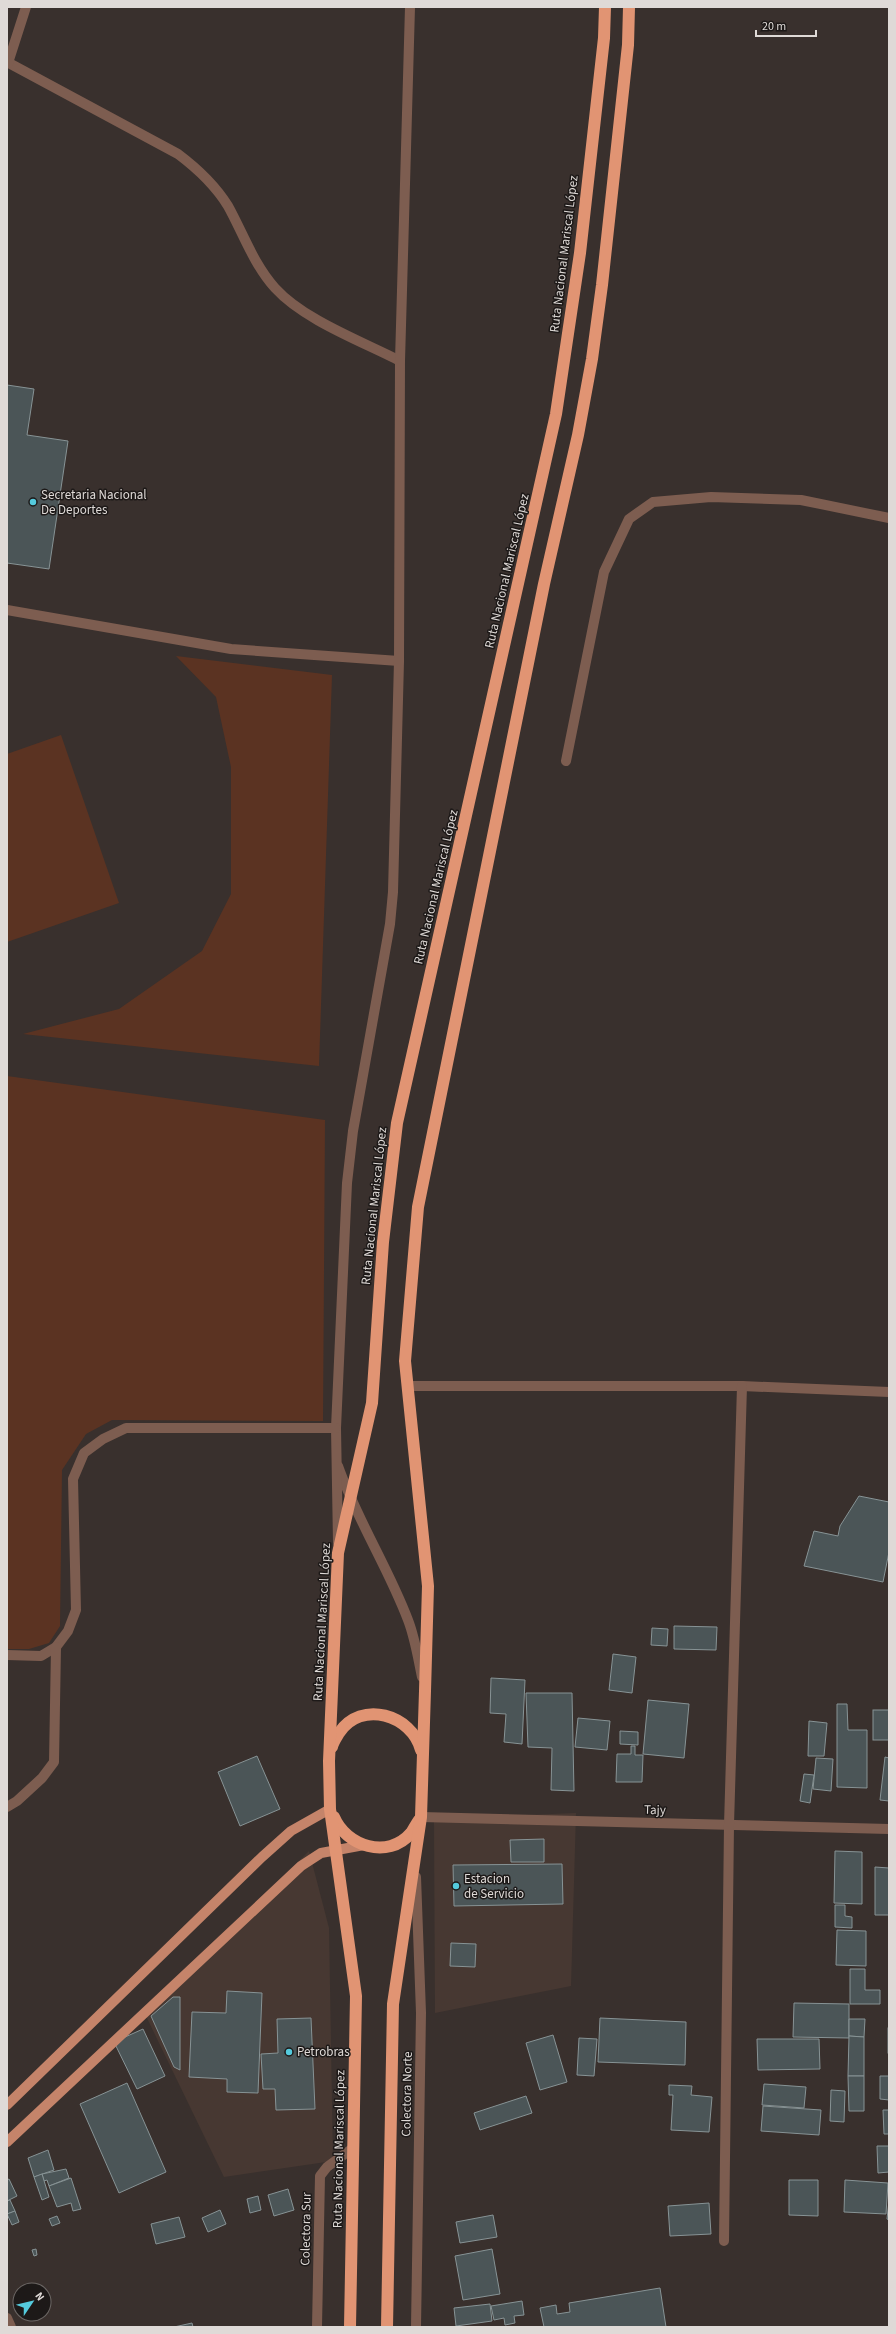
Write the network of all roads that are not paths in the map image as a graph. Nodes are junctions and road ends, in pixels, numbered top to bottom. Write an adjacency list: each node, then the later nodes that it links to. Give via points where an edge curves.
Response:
1 (26, 7): 5 (street)
2 (410, 7): 6 (street)
3 (605, 7): 16 (highway, Ruta Nacional Mariscal López, via 604,38 580,253 556,414 397,1123 383,1242 372,1403)
4 (629, 7): 11 (highway, via 626,60 592,360 418,1207 405,1361)
5 (8, 63): 6 (street, via 178,154 197,168 215,187 264,272 285,298 300,311)
6 (400, 361): 9 (street)
7 (889, 518): 10 (street, via 801,500 711,498 653,502 635,515 629,520 604,572)
8 (7, 610): 9 (street, via 231,650)
9 (399, 661): 14 (street, via 391,918 353,1131 347,1183)
10 (566, 761)
11 (408, 1386): 12 (street); 20 (highway, via 428,1586)
12 (742, 1386): 13 (street); 26 (street)
13 (889, 1392)
14 (336, 1428): 15 (street); 18 (street, via 126,1428 102,1439 84,1454 73,1479 76,1610 68,1631)
15 (336, 1458): 16 (street); 17 (street)
16 (349, 1498): 17 (highway, Ruta Nacional Mariscal López); 20 (street, via 392,1582 408,1621)
17 (338, 1553): 22 (highway, Ruta Nacional Mariscal López)
18 (56, 1647): 19 (street, via 41,1656); 23 (street, via 54,1762 42,1778)
19 (7, 1655)
20 (425, 1691): 21 (highway)
21 (422, 1757): 22 (highway, via 418,1740 407,1725 392,1716 374,1714 356,1718 342,1728 332,1743); 25 (highway)
22 (330, 1761): 24 (highway, Ruta Nacional Mariscal López)
23 (7, 1806)
24 (330, 1809): 28 (highway, via 338,1828 353,1841); 29 (highway, Ruta Nacional Mariscal López); 31 (main road, via 291,1831 262,1857)
25 (421, 1817): 26 (street, Tajy); 28 (highway, via 410,1834 393,1845 373,1848); 30 (highway)
26 (729, 1825): 27 (street, Tajy); 34 (street)
27 (889, 1829)
28 (364, 1845): 29 (main road)
29 (336, 1850): 32 (main road, via 321,1853 301,1866); 33 (highway, Ruta Nacional Mariscal López, via 356,1996)
30 (415, 1862): 39 (highway, via 393,2004); 40 (street, Colectora Norte, via 421,2013)
31 (7, 2105)
32 (7, 2142)
33 (353, 2148): 37 (street, Colectora Sur, via 327,2167 320,2176); 38 (highway, Ruta Nacional Mariscal López)
34 (724, 2241)
35 (7, 2318): 36 (street)
36 (11, 2327)
37 (317, 2327)
38 (350, 2327)
39 (387, 2327)
40 (416, 2327)

